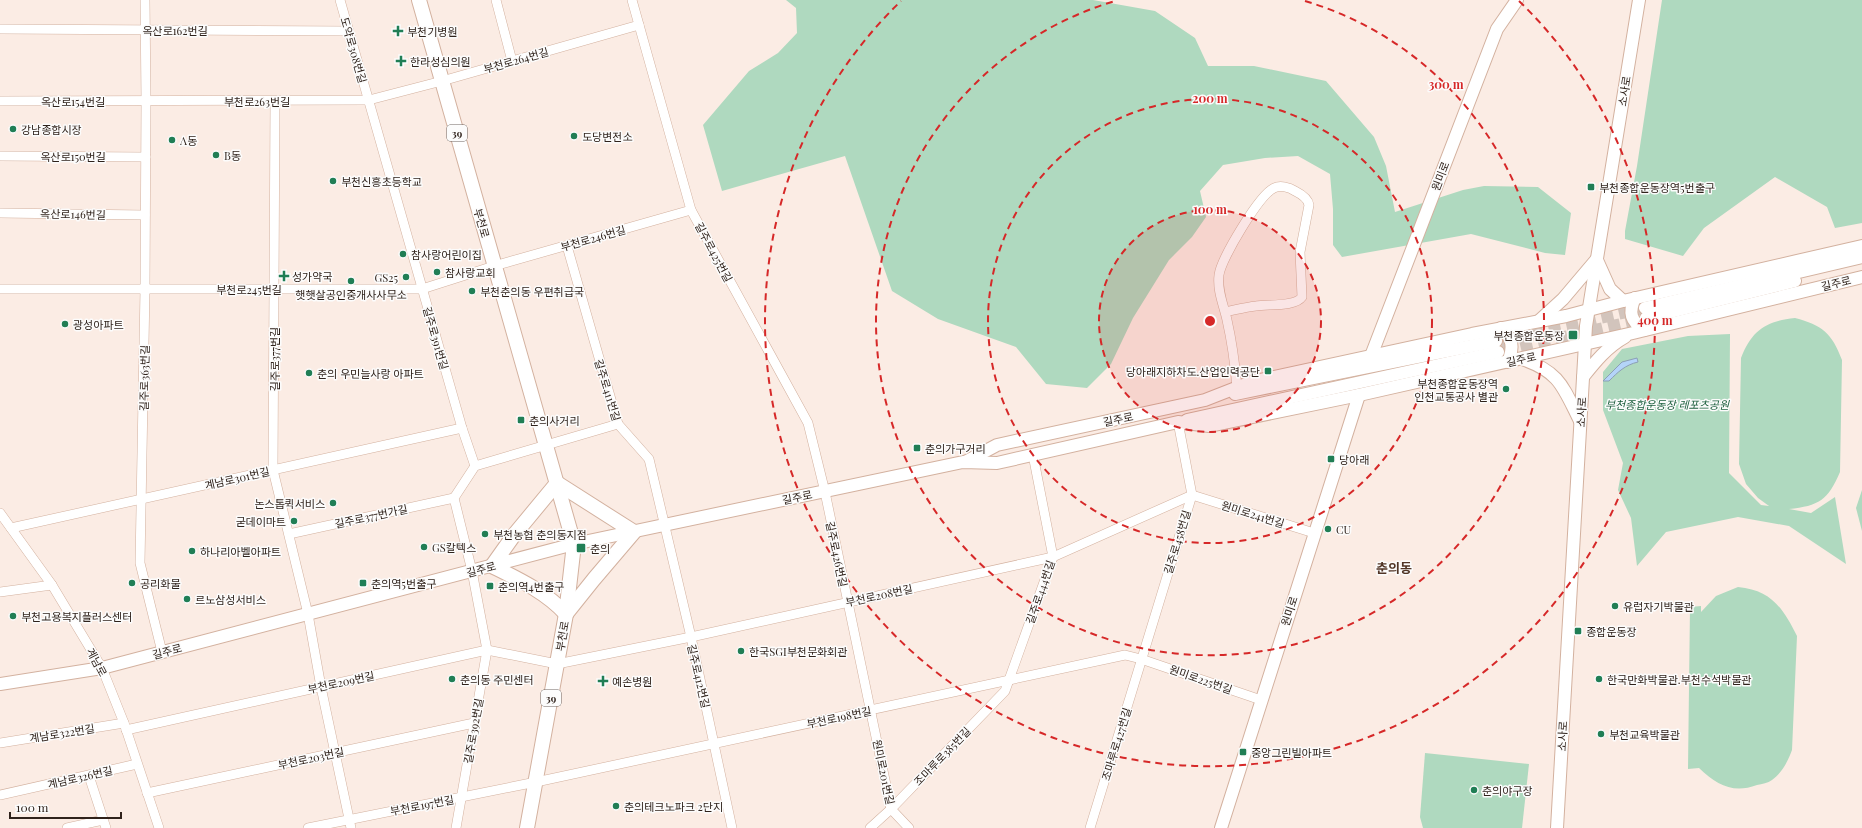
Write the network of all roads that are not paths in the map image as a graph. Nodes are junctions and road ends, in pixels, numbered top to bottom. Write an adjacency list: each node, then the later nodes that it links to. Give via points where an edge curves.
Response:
1 (145, 0): 10 (street, 길주로363번길)
2 (340, 0): 11 (street, 도약로308번길)
3 (419, 0): 13 (main road, 부천로 / 39)
4 (496, 0): 12 (street)
5 (632, 0): 8 (street, 길주로425번길)
6 (1517, 0): 42 (street, 원미로, via 1497,30)
7 (1639, 0): 26 (street, 소사로)
8 (639, 25): 12 (street, 부천로264번길); 20 (street, 길주로425번길)
9 (0, 29): 10 (street, 옥산로162번길)
10 (145, 30): 11 (street, 옥산로162번길); 16 (street, 길주로363번길)
11 (349, 31): 14 (street, 도약로308번길)
12 (512, 61): 13 (street, 부천로264번길)
13 (442, 81): 14 (street, 부천로264번길); 28 (main road, 부천로 / 39)
14 (369, 100): 17 (street, 부천로263번길); 33 (street, 길주로391번길)
15 (0, 101): 16 (street, 옥산로154번길)
16 (146, 101): 17 (street, 부천로263번길); 19 (street, 길주로363번길)
17 (275, 101): 32 (street, 길주로377번길)
18 (0, 156): 19 (street, 옥산로150번길)
19 (146, 157): 22 (street, 길주로363번길)
20 (691, 210): 23 (street, 부천로246번길); 63 (street, 길주로425번길, via 808,423)
21 (0, 213): 22 (street, 옥산로146번길)
22 (146, 215): 31 (street, 길주로363번길)
23 (567, 246): 28 (street, 부천로246번길); 53 (street, 길주로411번길)
24 (1862, 246): 34 (street, 길주로)
25 (1862, 257): 27 (street, 길주로, via 1646,313)
26 (1596, 260): 35 (street, via 1610,289); 36 (street, 소사로); 38 (street, via 1563,299)
27 (1862, 265)
28 (494, 266): 33 (street, 부천로245번길); 56 (main road, 부천로 / 39)
29 (1862, 277): 40 (street, 길주로)
30 (0, 289): 31 (street, 부천로245번길)
31 (145, 289): 32 (street, 부천로245번길); 66 (street, 길주로363번길)
32 (275, 289): 33 (street, 부천로245번길); 61 (street, 길주로377번길)
33 (422, 289): 54 (street, 길주로391번길)
34 (1635, 298): 35 (street, 길주로); 40 (street, via 1630,314)
35 (1623, 301): 36 (street, 길주로)
36 (1588, 310): 38 (street, 길주로); 41 (street, 소사로)
37 (1225, 312): 37 (street, via 1219,290 1218,277 1221,265 1254,210 1269,192 1279,187 1292,189 1305,197 1309,205 1300,252 1302,298 1291,303); 46 (street)
38 (1540, 320): 39 (street, 길주로)
39 (1501, 328): 42 (street, 길주로); 44 (street, via 1509,335 1511,342)
40 (1639, 332): 41 (street, 길주로); 45 (street, via 1616,342 1597,358)
41 (1585, 343): 43 (street, 길주로); 45 (street, 소사로)
42 (1370, 356): 46 (street, 길주로)
43 (1520, 359): 44 (street, 길주로); 51 (street, via 1551,372)
44 (1508, 362): 47 (street, 길주로)
45 (1583, 378): 51 (street, 소사로)
46 (1237, 387): 48 (street, 길주로)
47 (1359, 395): 49 (street, 길주로); 50 (street, 원미로)
48 (1205, 400): 52 (street, 길주로, via 1497,347); 55 (street, 길주로)
49 (1337, 400): 50 (street); 52 (street, 길주로, via 1209,426)
50 (1351, 418): 71 (street, 원미로)
51 (1580, 421): 117 (street, 소사로)
52 (1178, 422): 57 (street, 길주로); 64 (street, 길주로458번길)
53 (618, 424): 56 (street); 68 (street, 길주로411번길, via 649,459)
54 (462, 428): 60 (street, 길주로391번길); 61 (street, 계남로301번길)
55 (1047, 434): 57 (street, via 1039,439 1038,445); 59 (street, 길주로, via 997,445)
56 (546, 446): 60 (street); 62 (main road, 부천로 / 39)
57 (1050, 451): 58 (street, 길주로)
58 (1032, 455): 59 (street, 길주로, via 996,463); 74 (street, 길주로444번길)
59 (964, 462): 63 (street, 길주로)
60 (475, 466): 65 (street)
61 (274, 470): 66 (street, 계남로301번길); 72 (street, 길주로377번길)
62 (557, 483): 70 (main road); 73 (main road, 부천로 / 39); 75 (main road)
63 (824, 492): 68 (street, 길주로); 79 (street, 길주로426번길)
64 (1192, 495): 71 (street, 원미로241번길); 74 (street, 부천로208번길); 85 (street, 길주로458번길)
65 (454, 498): 72 (street, 길주로377번가길); 76 (street)
66 (142, 499): 69 (street, 계남로301번길); 84 (street, 길주로363번길, via 140,563)
67 (0, 513): 69 (street, 계남로)
68 (664, 525): 70 (street, 길주로); 82 (street, 길주로412번길)
69 (11, 528): 77 (street, 계남로)
70 (634, 532): 73 (street, 길주로); 81 (main road)
71 (1314, 533): 91 (street, 원미로)
72 (288, 534): 80 (street, 길주로377번길)
73 (574, 544): 75 (street, 길주로); 81 (main road, 부천로 / 39)
74 (1053, 557): 79 (street, 부천로208번길); 88 (street, 길주로444번길)
75 (492, 566): 76 (street, 길주로); 81 (main road, via 533,587 557,604)
76 (472, 571): 80 (street, 길주로); 83 (street, 길주로392번길)
77 (52, 585): 78 (street); 87 (street, 계남로)
78 (1, 590)
79 (847, 602): 82 (street, 부천로208번길); 92 (street, 길주로426번길)
80 (308, 614): 84 (street, 길주로); 90 (street, 길주로377번길)
81 (566, 614): 86 (main road, 부천로 / 39)
82 (691, 637): 86 (street, 부천로208번길); 96 (street, 길주로412번길)
83 (487, 650): 86 (street, 부천로209번길); 90 (street, 부천로209번길); 93 (street, 길주로392번길)
84 (162, 652): 87 (street, 길주로)
85 (1141, 659): 88 (street, 부천로198번길, via 1125,656); 91 (street, 원미로225번길); 115 (street, 조마루로427번길)
86 (557, 664): 100 (main road, 부천로 / 39)
87 (102, 668): 89 (street, 길주로); 94 (street, 계남로)
88 (1009, 680): 92 (street, 부천로198번길); 104 (street, 조마루로385번길, via 1005,690)
89 (0, 684)
90 (321, 687): 94 (street, 부천로209번길); 97 (street, 길주로377번길)
91 (1261, 700): 116 (street, 원미로)
92 (871, 710): 96 (street, 부천로198번길); 104 (street, 원미로201번길)
93 (474, 723): 97 (street, 부천로203번길); 103 (street, 길주로392번길)
94 (125, 727): 95 (street, 계남로322번길); 98 (street, 계남로)
95 (0, 743)
96 (715, 744): 100 (street, 부천로198번길); 112 (street, 길주로412번길)
97 (335, 753): 101 (street, 부천로203번길); 106 (street, 길주로377번길)
98 (137, 764): 99 (street, 계남로326번길); 101 (street, 계남로)
99 (89, 776): 102 (street, 계남로326번길); 105 (street)
100 (536, 782): 103 (street, 부천로197번길); 111 (main road, 부천로 / 39)
101 (147, 793): 108 (street, 계남로)
102 (0, 795)
103 (461, 797): 106 (street, 부천로197번길); 110 (street, 길주로392번길)
104 (891, 809): 113 (street, 조마루로385번길); 114 (street, 원미로201번길)
105 (105, 824): 107 (street)
106 (350, 824): 109 (street, 부천로197번길)
107 (67, 828)
108 (159, 828)
109 (308, 828)
110 (456, 828)
111 (528, 828)
112 (732, 828)
113 (870, 828)
114 (909, 828)
115 (1090, 828)
116 (1221, 828)
117 (1557, 828)

